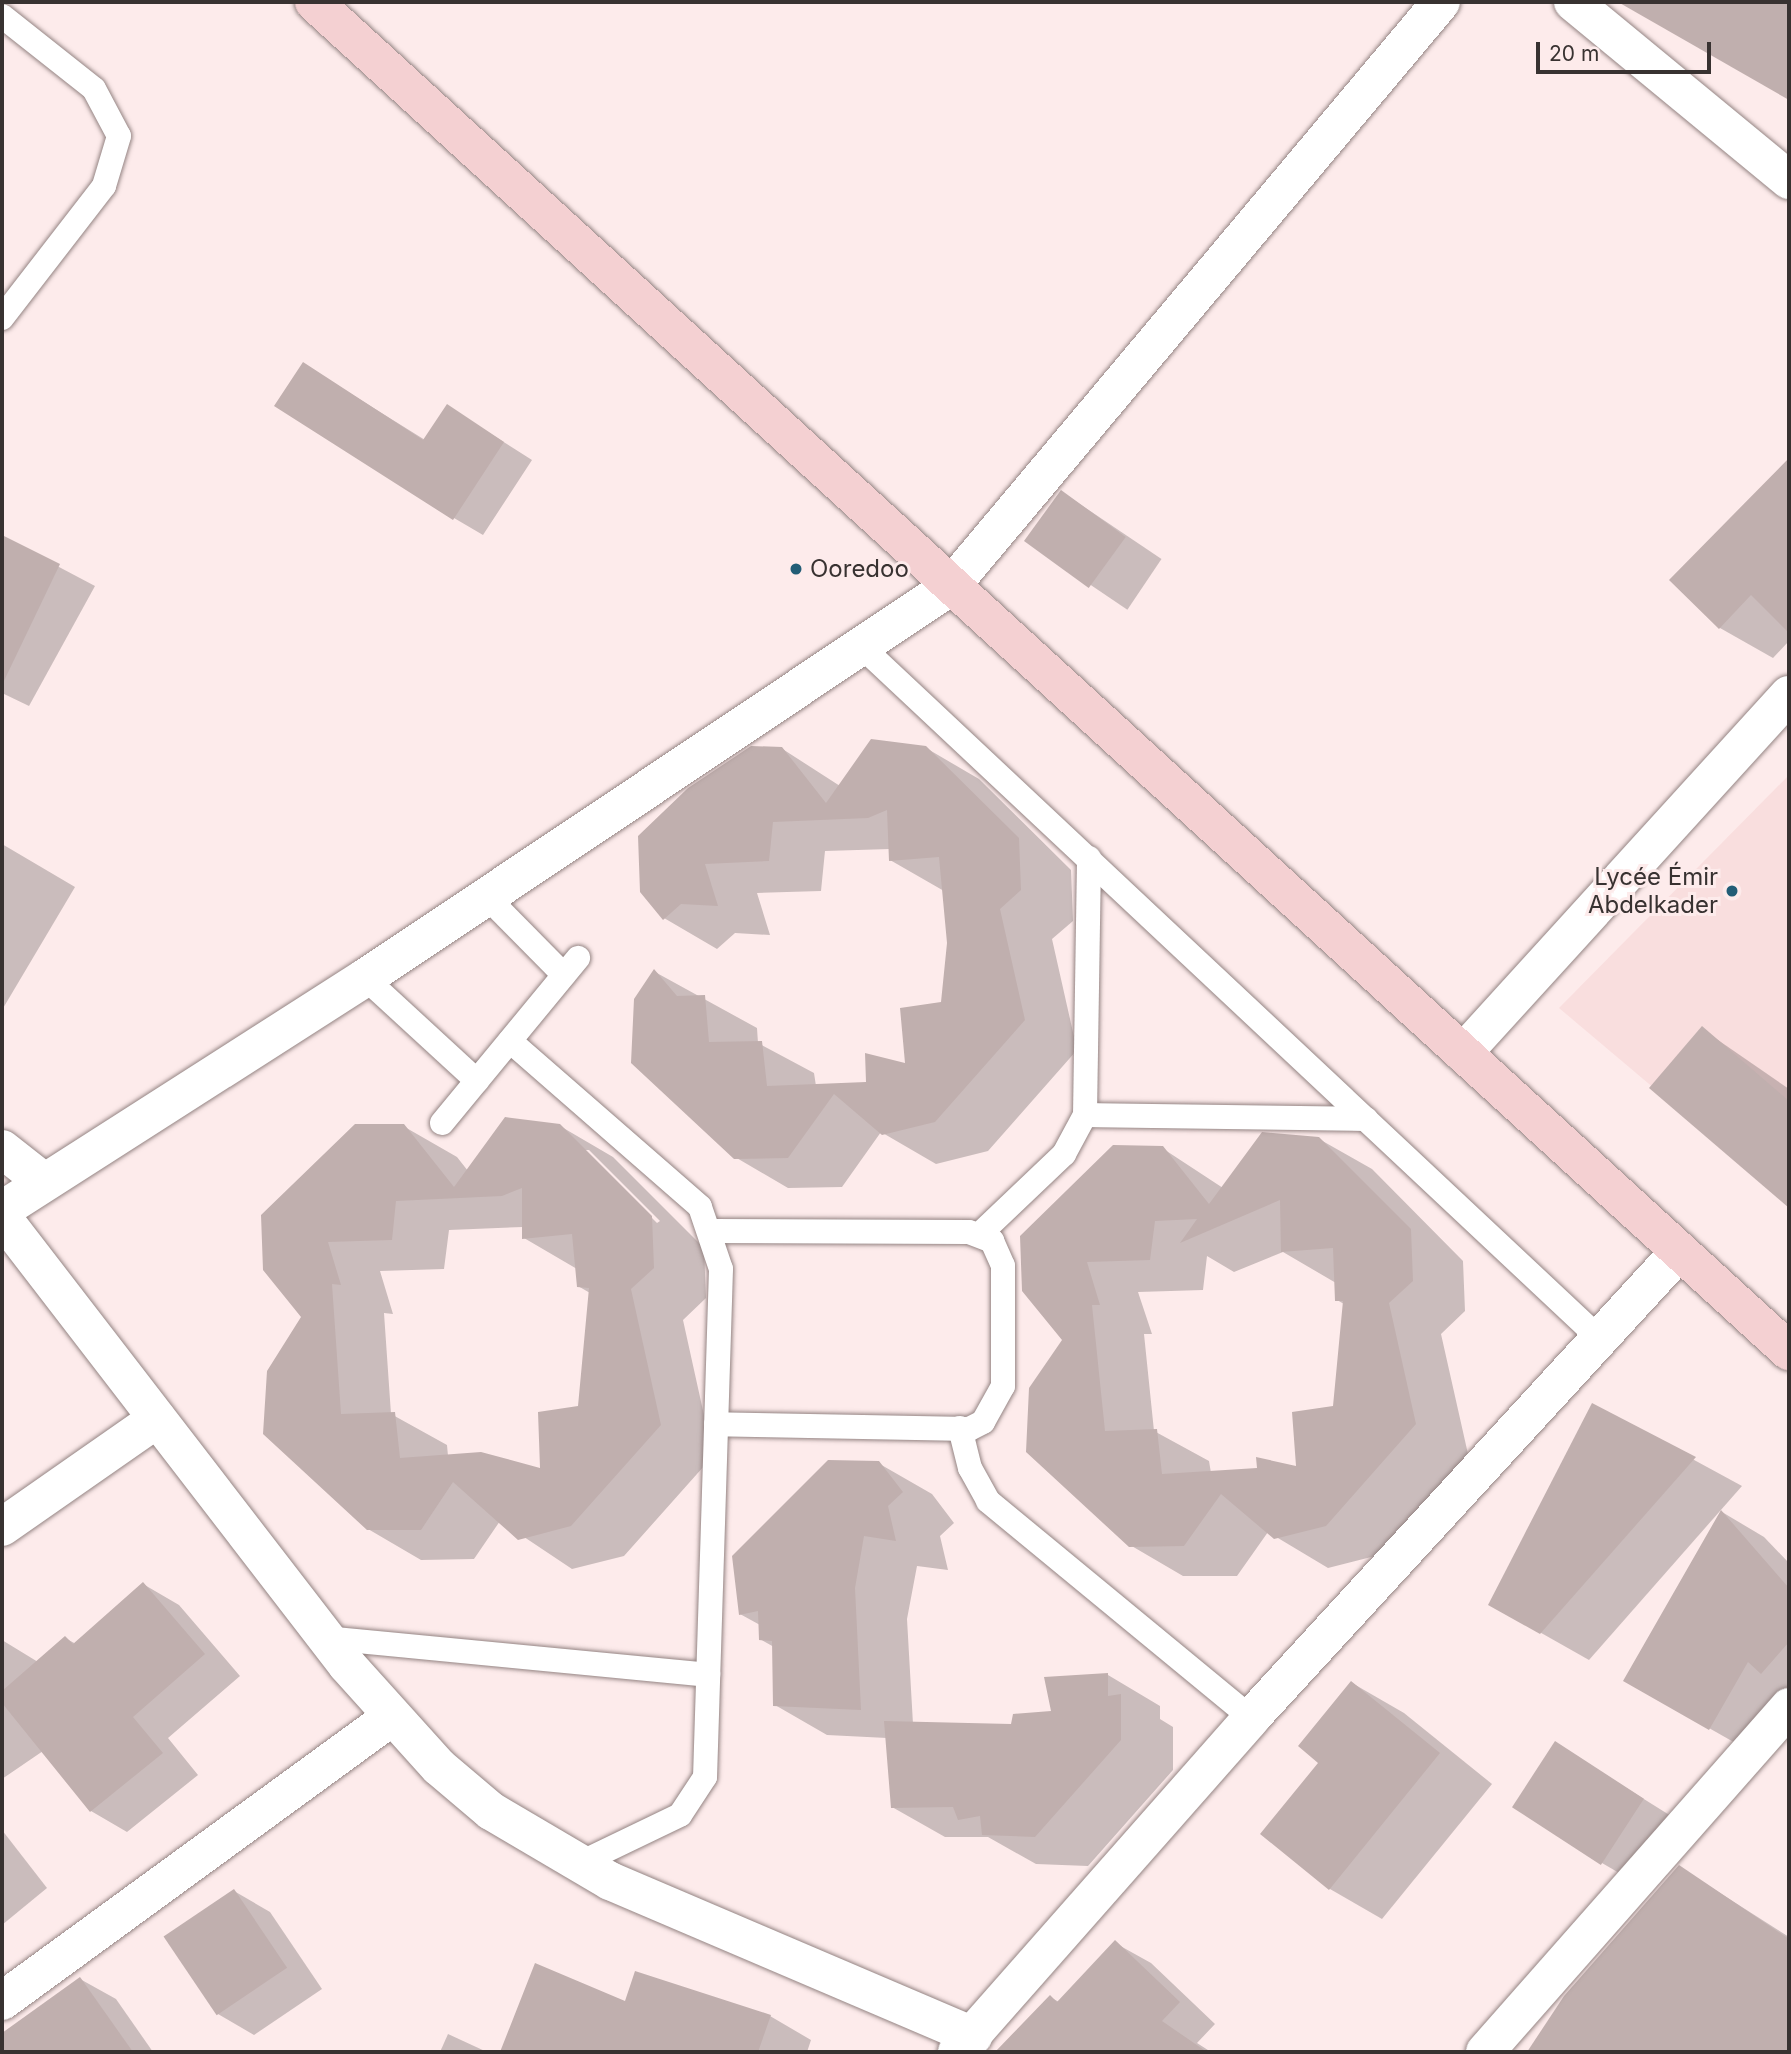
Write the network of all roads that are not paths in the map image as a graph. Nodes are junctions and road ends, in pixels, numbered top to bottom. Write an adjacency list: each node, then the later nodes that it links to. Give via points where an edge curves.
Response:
1 (314, 2): 7 (main road)
2 (1441, 2): 7 (street)
3 (1573, 2): 5 (street)
4 (2, 16): 6 (lane, via 94,89 119,136 104,186)
5 (1789, 180)
6 (2, 318)
7 (951, 586): 8 (street); 14 (main road)
8 (861, 646): 10 (lane); 11 (street)
9 (1789, 695): 14 (street)
10 (1089, 858): 16 (lane); 17 (lane)
11 (483, 894): 12 (street); 13 (lane, via 571,966)
12 (365, 978): 15 (lane); 20 (street)
13 (510, 1041): 15 (lane); 23 (lane, via 681,1186)
14 (1463, 1054): 25 (main road)
15 (477, 1081): 18 (lane)
16 (1085, 1115): 17 (lane); 24 (lane, via 1064,1154)
17 (1366, 1119): 26 (lane)
18 (442, 1124)
19 (2, 1149): 20 (street)
20 (44, 1182): 21 (street)
21 (2, 1210)
22 (2, 1217): 28 (street)
23 (714, 1231): 24 (lane); 29 (lane, via 721,1269)
24 (981, 1233): 30 (lane, via 1000,1252 1003,1266 1003,1386 983,1422)
25 (1680, 1251): 26 (street); 27 (main road)
26 (1600, 1339): 36 (street)
27 (1789, 1351)
28 (157, 1419): 31 (street); 32 (street)
29 (716, 1424): 30 (lane); 33 (lane)
30 (960, 1428): 36 (lane, via 970,1468 989,1501)
31 (2, 1527)
32 (326, 1638): 33 (lane); 35 (street)
33 (708, 1675): 37 (lane, via 705,1777 696,1798 680,1815)
34 (1789, 1707): 40 (street)
35 (390, 1718): 37 (street, via 491,1811); 38 (street)
36 (1251, 1718): 39 (street)
37 (578, 1864): 39 (street)
38 (2, 2001)
39 (965, 2044)
40 (1485, 2052)

